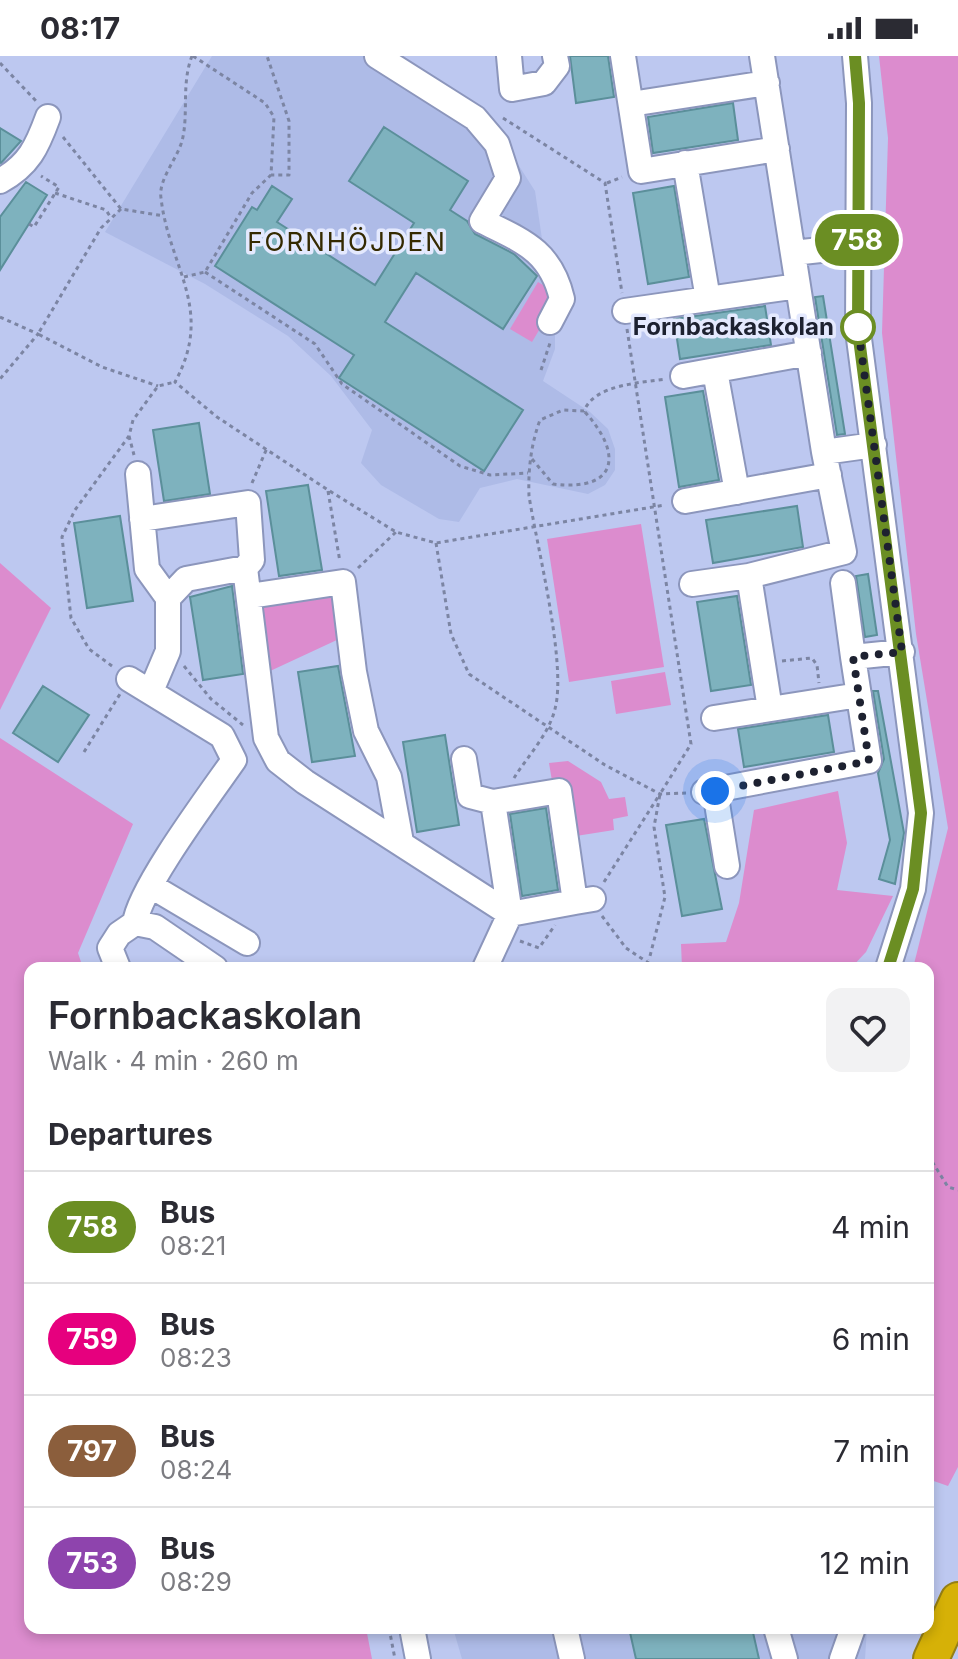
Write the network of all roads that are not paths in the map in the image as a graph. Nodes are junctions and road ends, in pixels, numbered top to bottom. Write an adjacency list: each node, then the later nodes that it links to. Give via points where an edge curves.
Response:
1 (377, 56): 18 (street, via 475,118 497,144 508,178 482,221 546,259 562,299)
2 (509, 56): 3 (street, via 512,89 544,83 557,66)
3 (555, 56)
4 (623, 56): 8 (street)
5 (762, 56): 7 (street)
6 (855, 56): 13 (street)
7 (767, 83): 8 (street); 10 (street)
8 (631, 104): 11 (street, via 641,171)
9 (48, 117): 12 (street, via 24,166)
10 (777, 149): 11 (street); 14 (street)
11 (685, 163): 16 (street)
12 (0, 181)
13 (857, 246): 14 (street); 22 (street, via 858,331)
14 (793, 253): 15 (street)
15 (798, 286): 16 (street); 19 (street)
16 (708, 299): 17 (street)
17 (625, 311)
18 (550, 322)
19 (809, 353): 20 (street); 23 (street)
20 (715, 371): 21 (street); 25 (street)
21 (683, 376)
22 (874, 445): 23 (street); 34 (street)
23 (827, 464): 25 (street); 29 (street, via 844,552)
24 (138, 474): 27 (street)
25 (737, 492): 26 (street)
26 (685, 501)
27 (142, 519): 28 (street, via 248,503 252,560); 33 (street, via 147,569)
28 (245, 568): 32 (street); 33 (street, via 186,579)
29 (749, 576): 31 (street); 39 (street)
30 (843, 583): 35 (street)
31 (692, 584)
32 (250, 596): 41 (street); 45 (street, via 343,582 366,731 389,777)
33 (168, 598): 37 (street, via 168,651)
34 (902, 652): 35 (street); 54 (street, via 921,813 913,889)
35 (853, 657): 38 (street)
36 (129, 679): 37 (street)
37 (151, 691): 43 (street, via 222,736)
38 (859, 695): 39 (street); 46 (street, via 869,761 710,792)
39 (770, 709): 40 (street)
40 (714, 718)
41 (261, 738): 43 (street); 45 (street, via 278,761 305,782)
42 (464, 759): 44 (street, via 470,796)
43 (234, 760): 47 (street)
44 (493, 802): 49 (street); 49 (street, via 559,791 578,902)
45 (401, 842): 49 (street)
46 (727, 866)
47 (151, 886): 48 (street); 50 (street)
48 (135, 923): 51 (street, via 110,948); 52 (street, via 155,927)
49 (507, 924): 53 (street)
50 (247, 943)
51 (116, 962)
52 (206, 962)
53 (488, 962)
54 (890, 962)
55 (958, 1600): 64 (highway)
56 (413, 1634): 60 (street)
57 (566, 1634): 61 (street)
58 (778, 1634): 62 (street)
59 (851, 1634): 63 (street)
60 (418, 1659)
61 (572, 1659)
62 (785, 1659)
63 (842, 1659)
64 (931, 1659)

